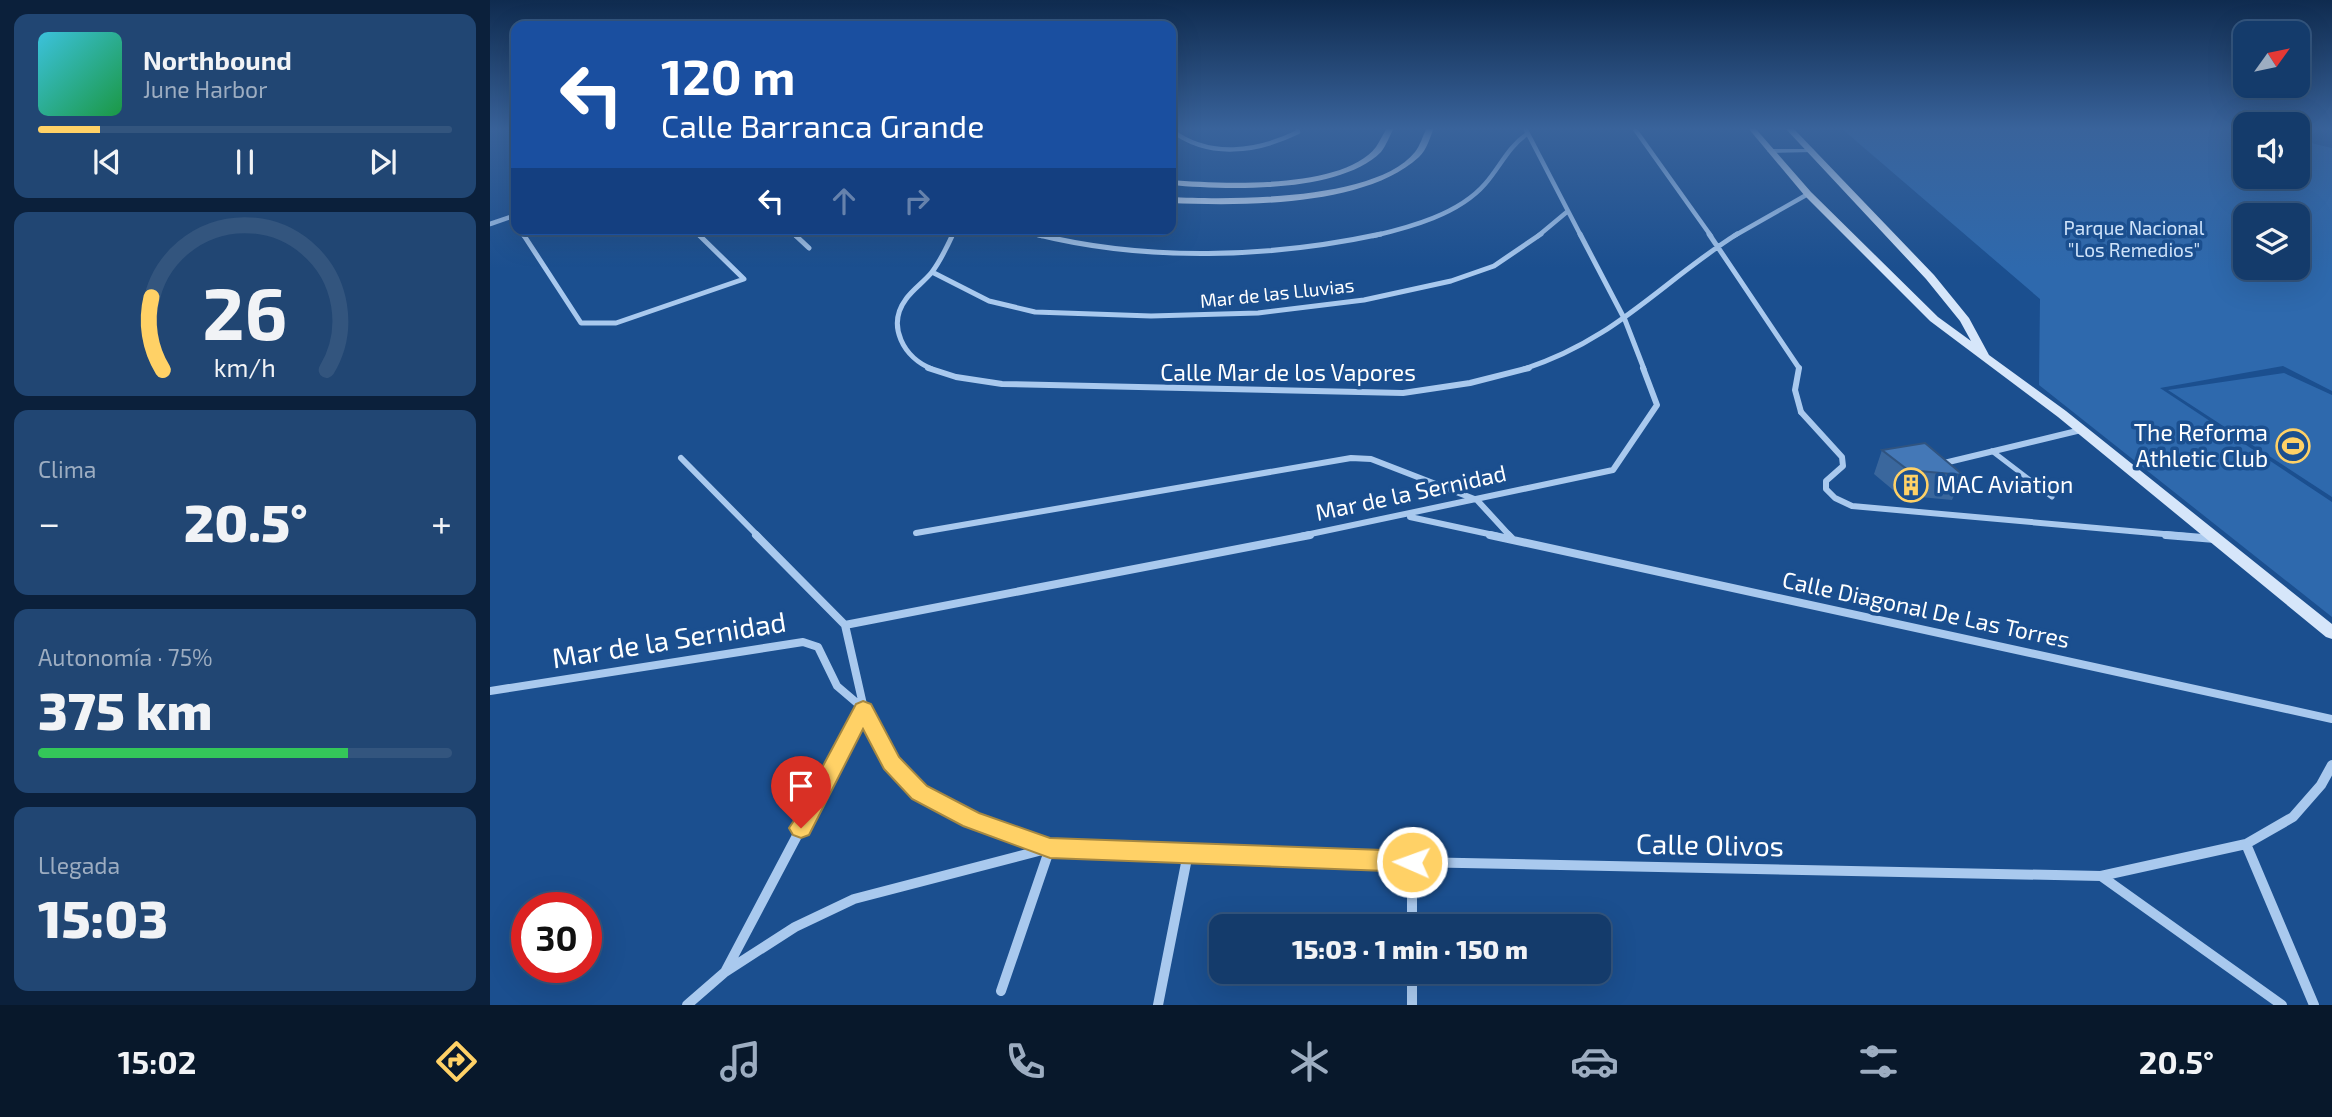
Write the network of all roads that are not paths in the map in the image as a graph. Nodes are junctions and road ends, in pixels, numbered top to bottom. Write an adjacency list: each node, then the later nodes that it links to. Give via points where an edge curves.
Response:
1 (1326, 175): 8 (main road, via 1215,187)
2 (1384, 175): 10 (main road, via 1301,197 1258,202)
3 (1491, 175): 18 (street, via 1459,204 1416,225 1374,236 1251,252 1185,254 1126,252)
4 (1549, 175): 11 (street, Mar de la Sernidad)
5 (1667, 175): 19 (street)
6 (1791, 175): 9 (main road)
7 (1834, 175): 23 (main road, via 1930,277 1965,320)
8 (1176, 183)
9 (1808, 194): 19 (street, Calle Mar de los Vapores); 23 (main road, via 1934,319)
10 (1176, 200)
11 (1568, 211): 21 (street, Mar de las Lluvias, via 1508,259 1467,276 1376,298 1248,315 1024,310 984,301); 22 (street, Mar de la Sernidad)
12 (511, 217): 13 (street)
13 (490, 224)
14 (524, 235): 15 (street, via 581,323 596,325 616,323 744,279)
15 (699, 235)
16 (795, 235): 20 (street)
17 (953, 235): 21 (street, Calle Mar de los Vapores)
18 (1037, 235)
19 (1718, 246): 22 (street, Calle Mar de los Vapores); 24 (street)
20 (809, 248)
21 (932, 271): 22 (street, Calle Mar de los Vapores, via 902,303 896,326 900,342 911,357 933,370 1002,384 1403,393 1446,389 1534,367)
22 (1625, 320): 31 (street, Mar de la Sernidad, via 1657,405 1613,470)
23 (1986, 358): 26 (main road)
24 (1800, 368): 25 (street, via 1795,400)
25 (1801, 412): 35 (street, via 1842,457 1843,466 1826,481 1826,489 1852,506)
26 (2082, 430): 27 (street); 35 (main road)
27 (1992, 451): 29 (street); 30 (lane)
28 (681, 458): 36 (street)
29 (1936, 465)
30 (2052, 497)
31 (1477, 500): 32 (street, Mar de la Sernidad); 33 (street, via 1371,459 1351,458); 34 (street)
32 (1405, 516): 34 (street, Calle Diagonal De Las Torres); 36 (street, Mar de la Sernidad)
33 (916, 533)
34 (1513, 539): 40 (street, Calle Diagonal De Las Torres)
35 (2217, 539): 37 (main road)
36 (845, 625): 39 (street)
37 (2332, 633)
38 (490, 691): 39 (street, Mar de la Sernidad, via 803,642 818,647 837,686)
39 (863, 709): 43 (street, Calle Olivos, via 892,763 919,793 971,819); 48 (street)
40 (2332, 719)
41 (2332, 765): 42 (street, Calle Olivos, via 2293,817)
42 (2246, 844): 46 (street, Calle Olivos); 55 (street)
43 (1050, 848): 44 (street, Calle Olivos); 48 (street, Calle Olivos, via 854,899 795,927); 50 (street)
44 (1188, 853): 45 (street, Calle Olivos); 52 (street)
45 (1412, 862): 46 (street, Calle Olivos); 47 (street)
46 (2101, 876): 54 (street)
47 (1412, 914)
48 (725, 972): 51 (street)
49 (1412, 984): 53 (street)
50 (1001, 991)
51 (687, 1005)
52 (1158, 1005)
53 (1412, 1005)
54 (2282, 1005)
55 (2314, 1005)

